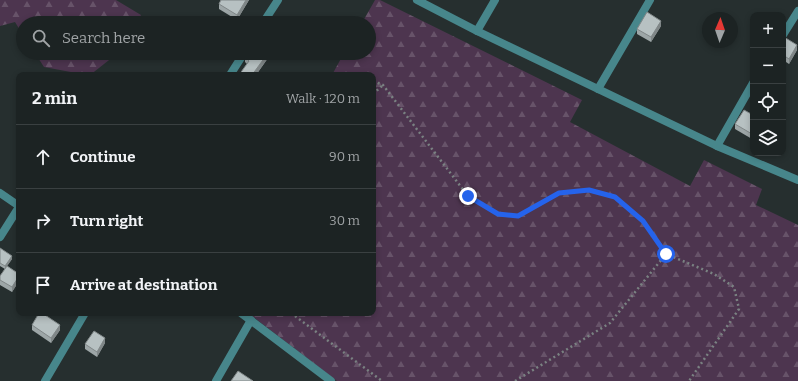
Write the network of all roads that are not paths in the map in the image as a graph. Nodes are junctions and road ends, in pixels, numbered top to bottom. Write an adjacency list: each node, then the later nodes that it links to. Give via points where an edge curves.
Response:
1 (278, 0): 6 (street)
2 (417, 0): 8 (street)
3 (495, 0): 8 (street)
4 (650, 0): 12 (street)
5 (798, 11): 7 (street)
6 (268, 16)
7 (786, 30)
8 (477, 31): 12 (street)
9 (240, 60): 10 (street)
10 (232, 72)
11 (752, 84): 13 (street)
12 (598, 89): 13 (street)
13 (717, 146): 14 (street)
14 (798, 180)
15 (0, 194): 16 (street)
16 (16, 205)
17 (16, 212): 18 (street)
18 (0, 237)
19 (83, 316): 22 (street)
20 (245, 316): 21 (street)
21 (251, 320): 23 (street); 24 (street)
22 (45, 381)
23 (216, 381)
24 (331, 381)

